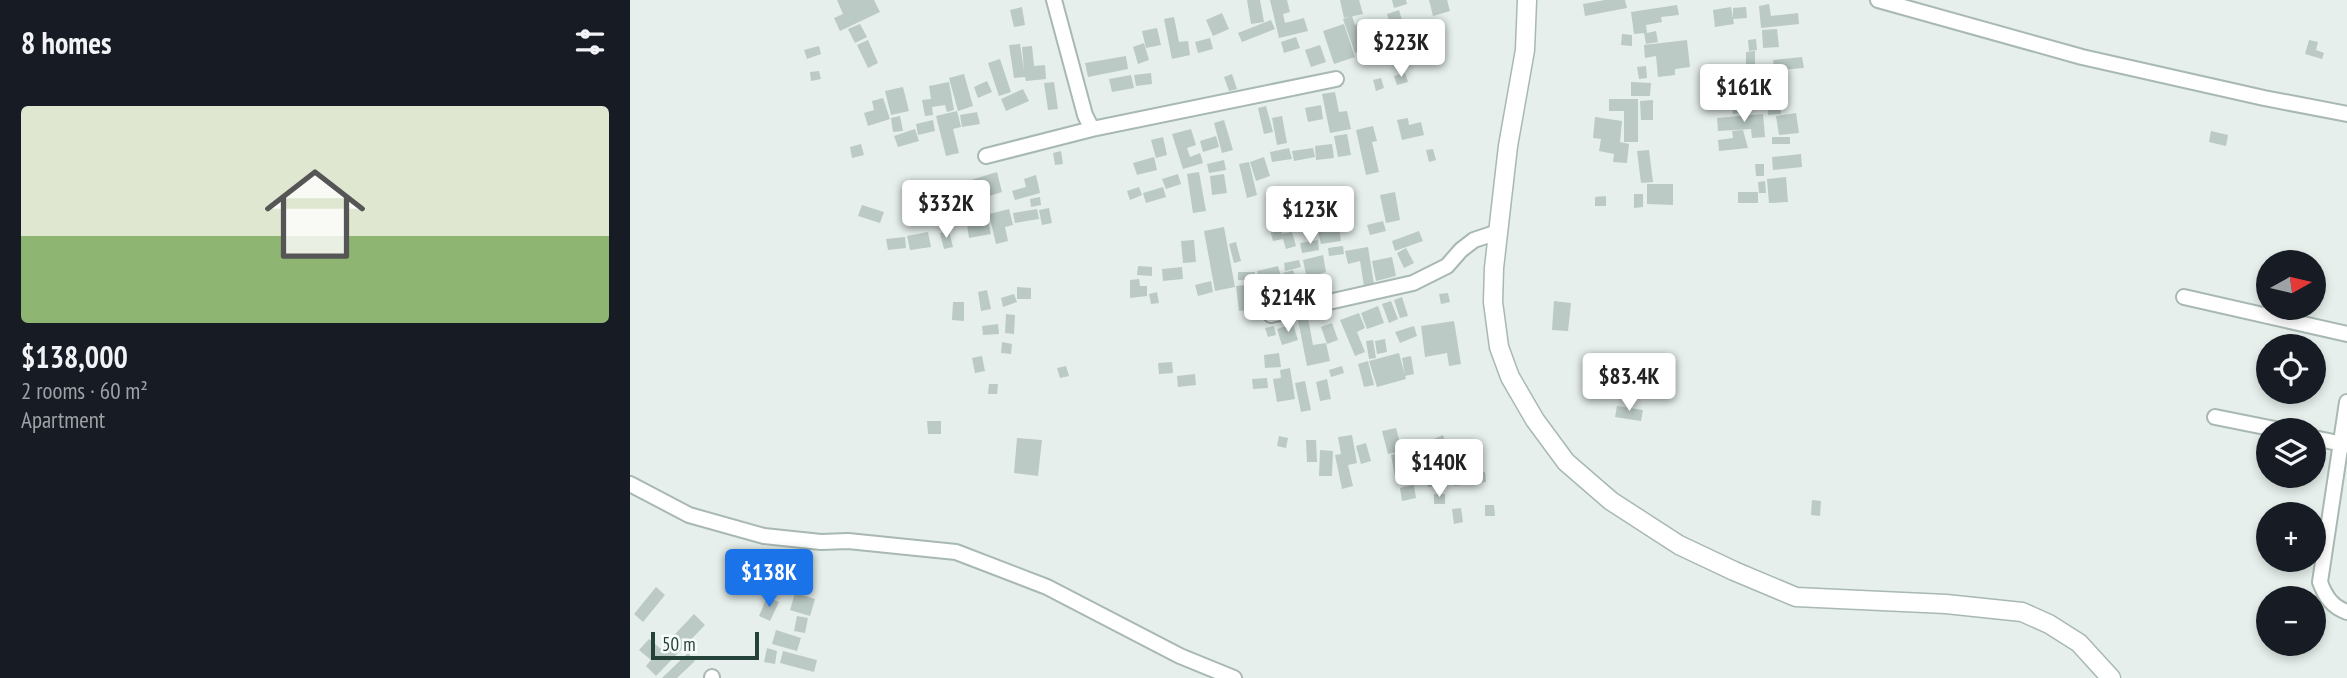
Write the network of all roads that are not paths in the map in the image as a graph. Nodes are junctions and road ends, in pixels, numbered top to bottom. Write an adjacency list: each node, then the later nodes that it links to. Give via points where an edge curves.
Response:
1 (1054, 0): 6 (street)
2 (1527, 0): 8 (street, via 1525,50)
3 (1878, 0): 5 (street, via 2082,57)
4 (1336, 79): 6 (street)
5 (2347, 114)
6 (1092, 129): 7 (street)
7 (986, 156)
8 (1498, 232): 10 (street, via 1474,240 1447,266 1413,283); 19 (street, via 1493,302 1499,348 1510,377 1566,462 1611,501 1679,545 1796,597 2022,612 2079,643)
9 (2184, 297): 11 (street)
10 (1271, 315)
11 (2347, 334)
12 (2347, 402): 15 (street)
13 (2215, 416): 14 (street)
14 (2256, 425)
15 (2343, 444): 17 (street, via 2320,582 2325,598)
16 (630, 484): 18 (street, via 689,515 764,536 956,552 1047,587 1180,656)
17 (2347, 612)
18 (1234, 678)
19 (2111, 678)

